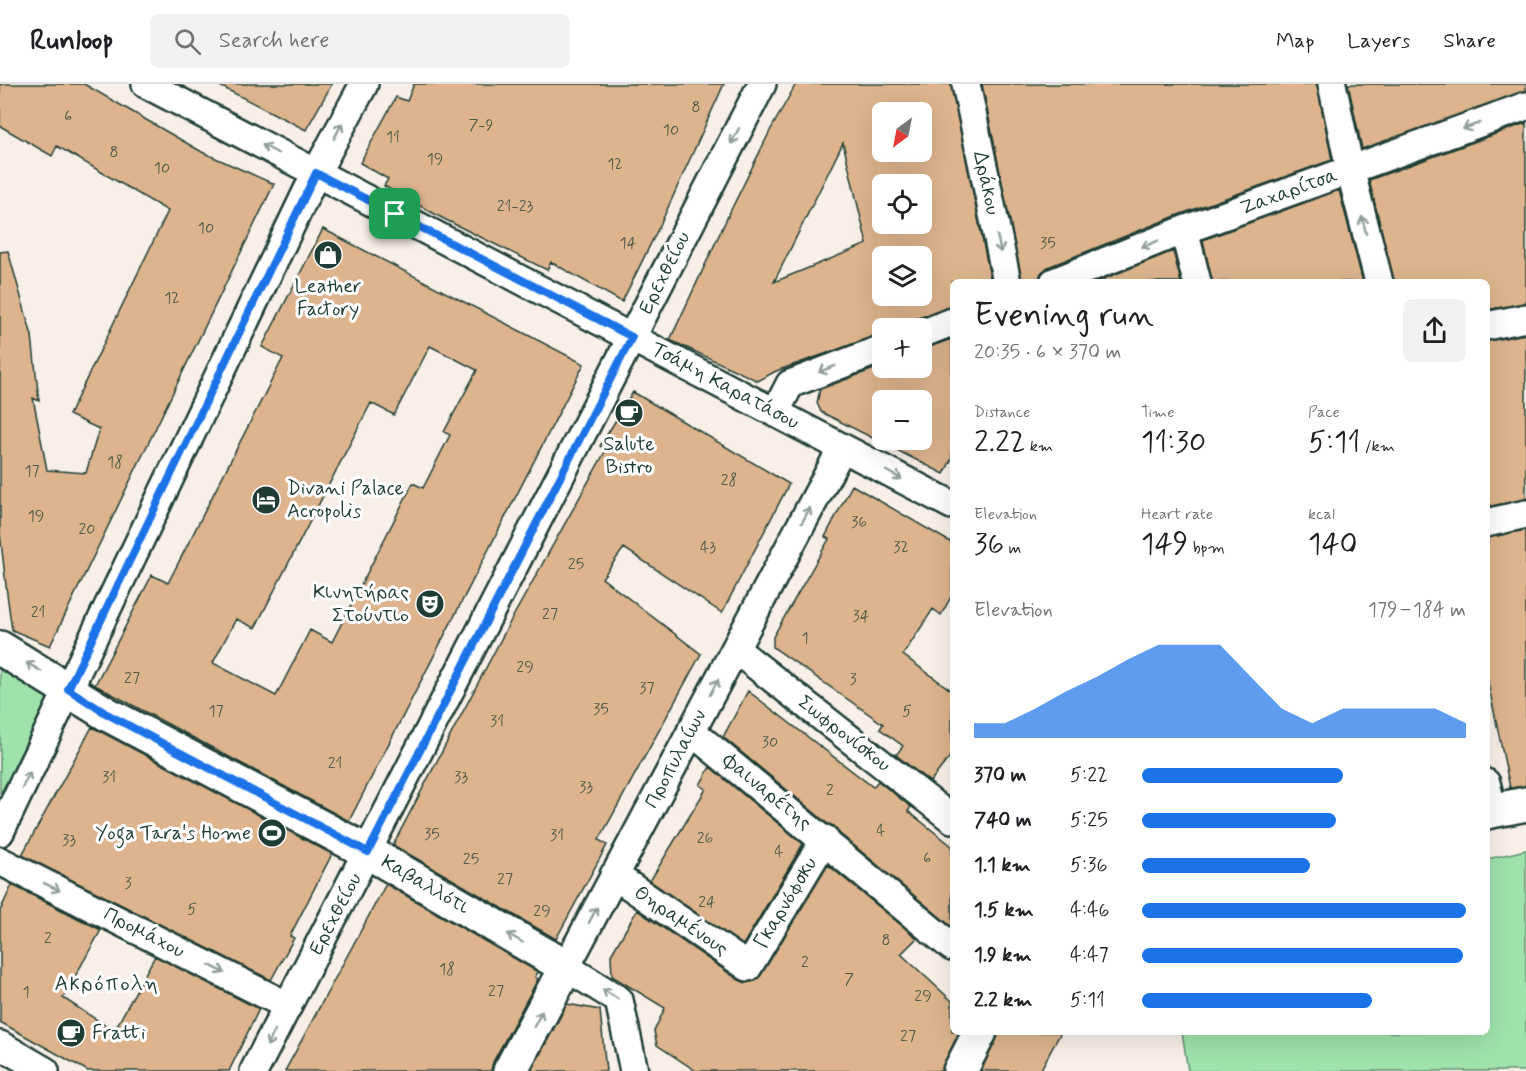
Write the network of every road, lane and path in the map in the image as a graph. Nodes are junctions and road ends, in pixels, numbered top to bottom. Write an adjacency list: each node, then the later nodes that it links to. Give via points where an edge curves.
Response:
1 (146, 84): 8 (street, Τσάμη Καρατάσου, one-way to 1)
2 (364, 84): 8 (street, one-way to 2)
3 (762, 84): 18 (street, Ερεχθείου, one-way to 18)
4 (966, 84): 10 (street, Δράκου, one-way to 10)
5 (1332, 84): 7 (street)
6 (1526, 106): 7 (street, Ζαχαρίτσα, one-way to 7)
7 (1350, 170): 9 (street, Ζαχαρίτσα); 13 (street, one-way to 7)
8 (316, 173): 18 (street, Τσάμη Καρατάσου); 27 (street)
9 (1184, 230): 11 (street, Ζαχαρίτσα, one-way to 11); 12 (street)
10 (1005, 279)
11 (1062, 279)
12 (1196, 279)
13 (1378, 279)
14 (1526, 318): 16 (street)
15 (950, 323): 17 (street)
16 (1490, 325)
17 (932, 330)
18 (632, 337): 20 (street, Τσάμη Καρατάσου); 34 (street, Ερεχθείου)
19 (872, 353): 20 (street, one-way to 20, via 790,384)
20 (775, 412): 21 (street, Τσάμη Καρατάσου)
21 (842, 448): 22 (street, Τσάμη Καρατάσου, one-way to 22); 26 (street, Προπυλαίων, one-way to 21)
22 (950, 505)
23 (1526, 514): 24 (street)
24 (1490, 522)
25 (0, 648): 27 (street, Καβαλλότι, one-way to 25)
26 (735, 649): 28 (street, Προπυλαίων, one-way to 26); 31 (street, Σωφρονίσκου)
27 (68, 689): 32 (street, one-way to 27); 34 (street, Καβαλλότι, via 107,714)
28 (692, 731): 33 (street, Φαιναρέτης); 36 (street, Προπυλαίων)
29 (1490, 802): 30 (street)
30 (1526, 804)
31 (950, 817)
32 (0, 832)
33 (825, 839): 37 (street, Φαιναρέτης); 39 (street, Γκαρνόφσκυ)
34 (368, 852): 38 (street, Καβαλλότι, one-way to 34); 40 (street, Ερεχθείου)
35 (0, 861): 40 (street, Προμάχου, one-way to 40)
36 (614, 875): 38 (street, Προπυλαίων, one-way to 36); 39 (street, Θηραμένους)
37 (950, 945)
38 (566, 967): 45 (street, Προπυλαίων, one-way to 38); 46 (street, one-way to 38, via 619,1000)
39 (748, 967)
40 (288, 1006): 44 (street, Ερεχθείου, one-way to 44)
41 (979, 1035): 47 (street)
42 (0, 1045): 43 (street)
43 (45, 1071)
44 (254, 1071)
45 (510, 1071)
46 (634, 1071)
47 (960, 1071)

